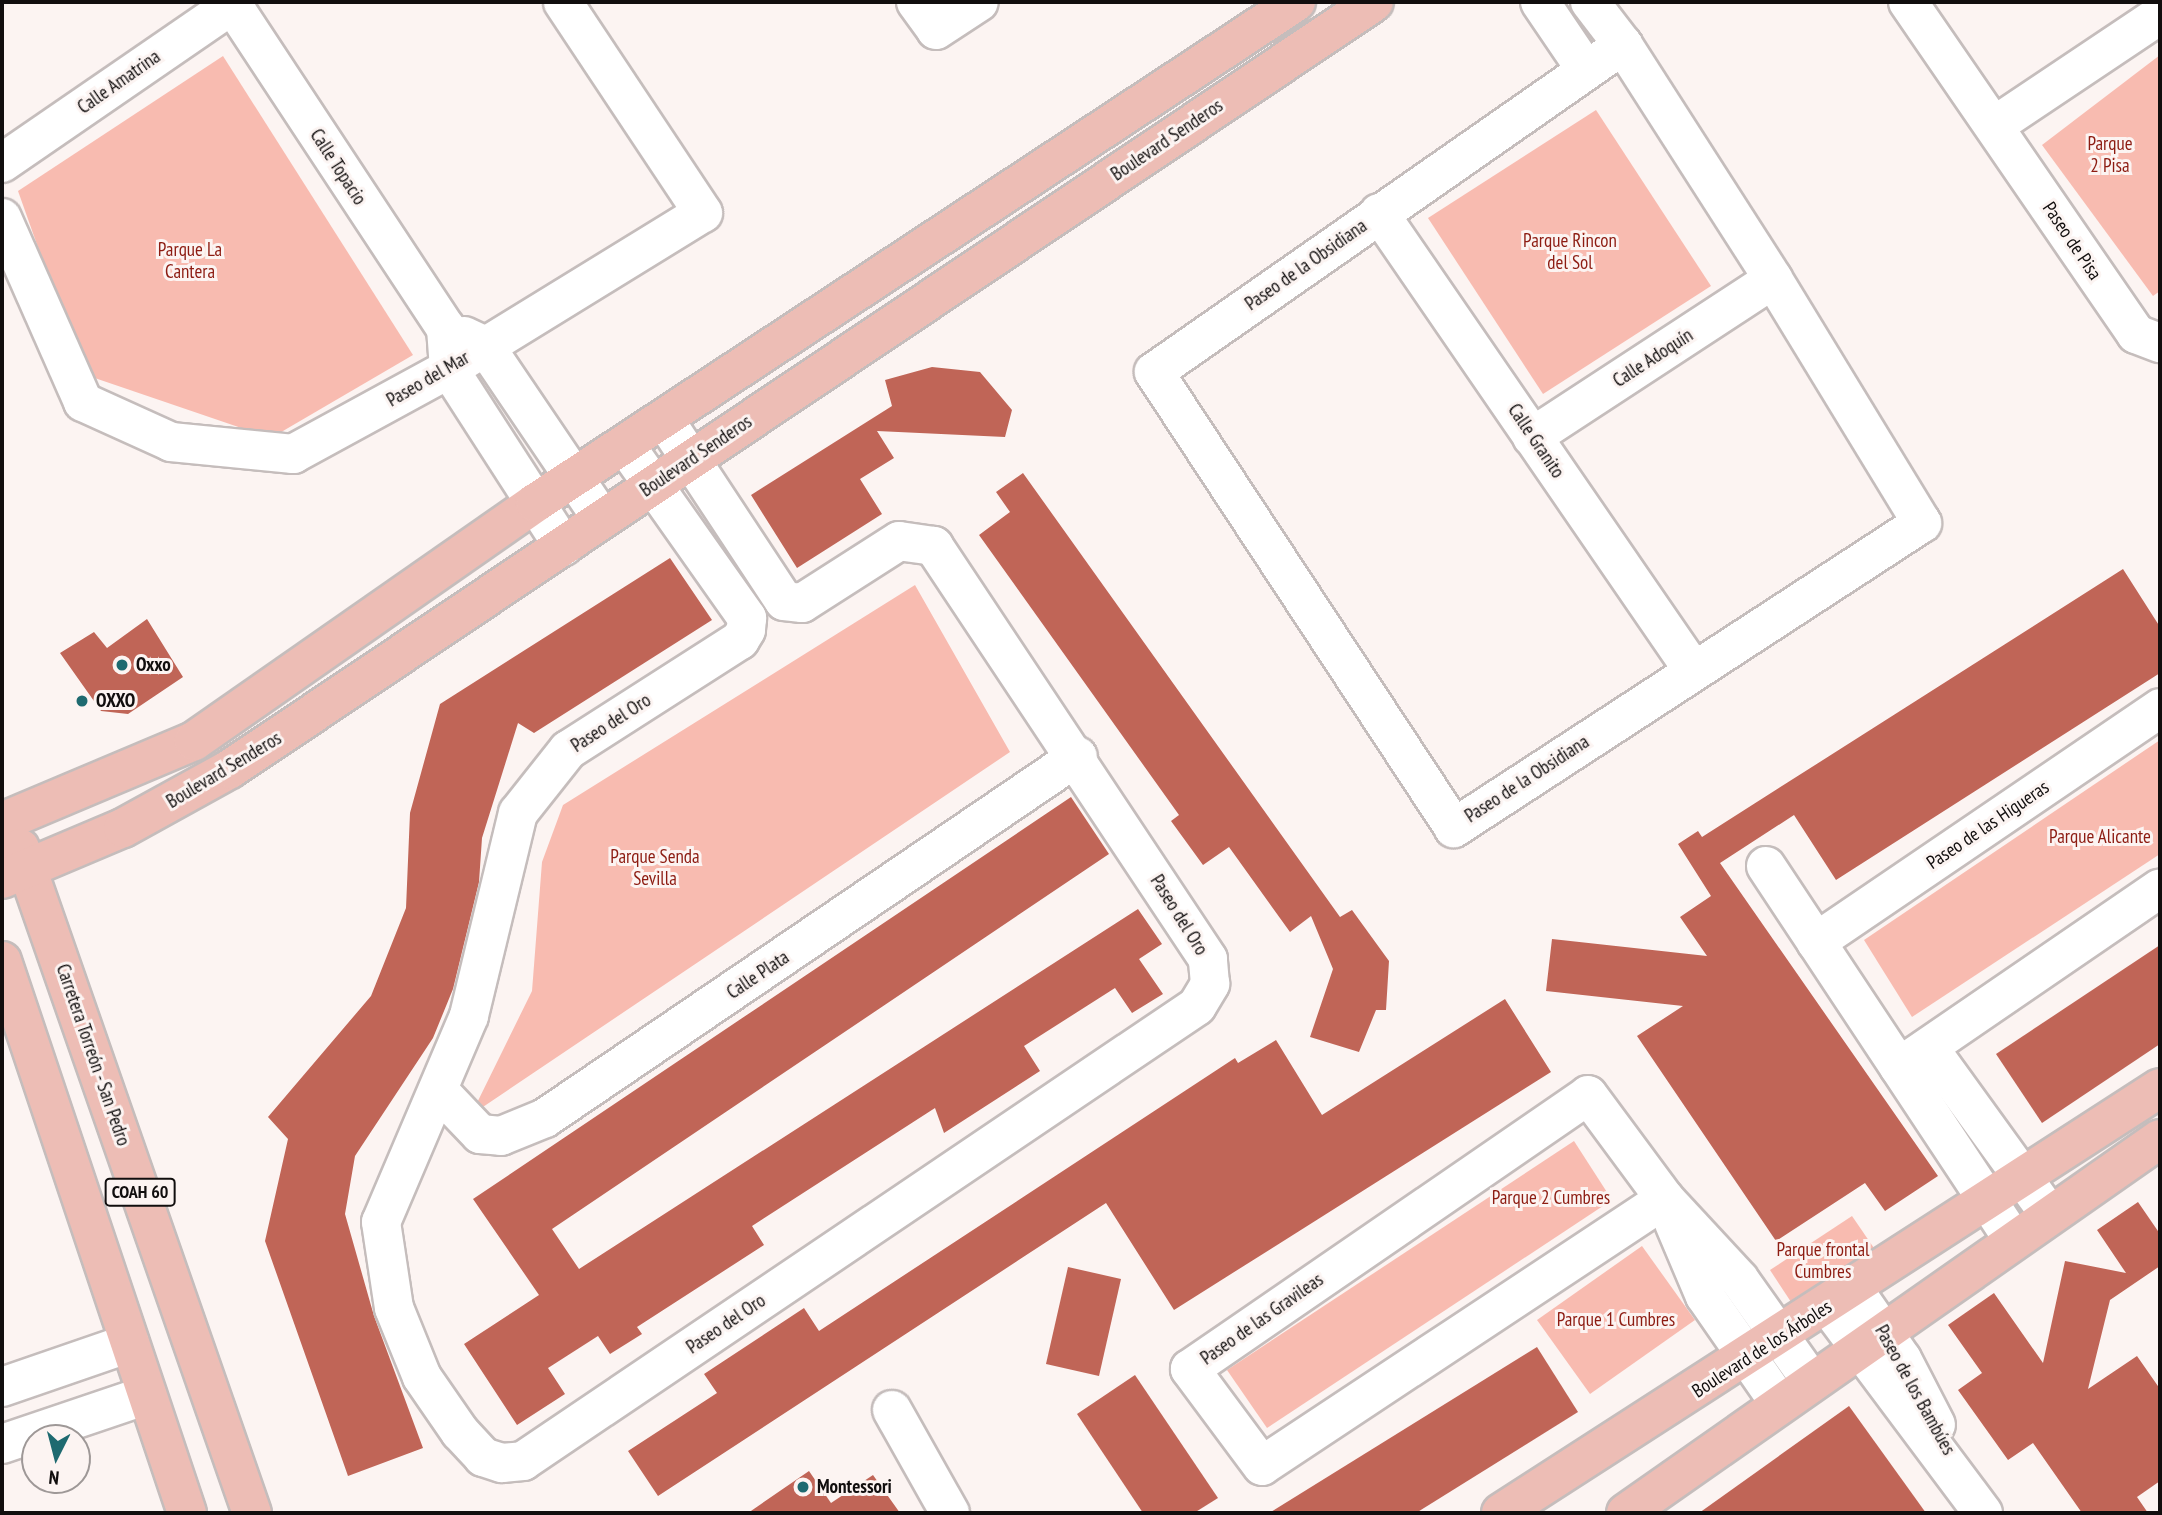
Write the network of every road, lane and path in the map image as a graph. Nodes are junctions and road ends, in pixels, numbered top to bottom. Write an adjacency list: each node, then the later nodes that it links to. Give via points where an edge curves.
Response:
1 (563, 2): 20 (street, Paseo del Mar, via 703,213)
2 (916, 2): 3 (street, via 936,30)
3 (979, 2)
4 (1296, 2): 22 (main road)
5 (1540, 2): 12 (street)
6 (1590, 2): 11 (street, Paseo de la Obsidiana)
7 (1908, 2): 13 (street, Paseo de Pisa)
8 (234, 3): 14 (street, Calle Amatrina); 18 (street, Calle Topacio)
9 (1357, 6): 25 (main road, Boulevard Senderos)
10 (2160, 15): 13 (street)
11 (1623, 45): 12 (street, Paseo de la Obsidiana); 17 (street, Paseo de la Obsidiana)
12 (1586, 70): 15 (street, Paseo de la Obsidiana)
13 (1994, 126): 19 (street, Paseo de Pisa, via 2136,334)
14 (2, 163)
15 (1379, 213): 23 (street, Calle Granito); 31 (street, Paseo de la Obsidiana, via 1154,372 1454,828)
16 (2, 218): 21 (street, Paseo del Mar, via 83,402 171,442 293,454)
17 (1773, 279): 23 (street, Calle Adoquín); 31 (street, Paseo de la Obsidiana, via 1922,523)
18 (446, 328): 20 (street); 21 (street, Calle Topacio)
19 (2160, 343)
20 (485, 346): 21 (street, Paseo del Mar); 26 (street)
21 (449, 369): 28 (street, Calle Topacio)
22 (664, 419): 24 (main road); 25 (street, Paseo del Oro)
23 (1532, 437): 31 (street, Calle Granito)
24 (625, 444): 26 (main road); 27 (street, Paseo del Oro)
25 (691, 461): 27 (main road, Boulevard Senderos); 33 (street, Paseo del Oro, via 784,601 793,604 899,541 934,546)
26 (574, 478): 28 (main road); 29 (street)
27 (653, 485): 29 (main road, Boulevard Senderos); 42 (street, Paseo del Oro, via 747,618 746,630 740,640 568,750 541,778 518,813 501,864 487,956)
28 (535, 503): 30 (street, Calle Topacio); 34 (main road, via 194,741)
29 (602, 519): 30 (main road, Boulevard Senderos)
30 (563, 546): 36 (main road, Boulevard Senderos, via 230,769)
31 (1693, 670)
32 (2160, 708): 38 (street, Paseo de las Higueras)
33 (1078, 756): 42 (street, Calle Plata, via 545,1118 501,1136 480,1134); 42 (street, Paseo del Oro, via 1208,959 1210,984 1197,1006 523,1461 483,1457 460,1432 422,1377 394,1308 381,1222)
34 (4, 812): 36 (main road, Carretera Torreón - San Pedro / COAH 60)
35 (1766, 866): 38 (street)
36 (15, 875): 62 (main road, Carretera Torreón - San Pedro / COAH 60)
37 (2160, 888): 40 (street)
38 (1816, 942): 40 (street)
39 (2, 961): 52 (main road, COAH 60)
40 (1914, 1058): 44 (street); 46 (street)
41 (2160, 1088): 44 (main road, Boulevard de los Árboles)
42 (438, 1090)
43 (2160, 1139): 47 (main road)
44 (2022, 1178): 46 (main road, Boulevard de los Árboles); 47 (street)
45 (1665, 1199): 45 (street, Paseo de las Gravileas, via 1588,1095 1190,1369 1262,1466); 50 (street, Paseo de las Gravileas); 53 (street, Paseo de las Gravileas, via 1705,1296)
46 (1988, 1201): 48 (street); 49 (main road, Boulevard de los Árboles)
47 (2049, 1214): 48 (main road)
48 (2013, 1239): 51 (main road)
49 (1842, 1299): 50 (main road, Boulevard de los Árboles); 51 (street, Paseo de los Bambúes)
50 (1783, 1337): 53 (main road, Boulevard de los Árboles); 54 (street, Paseo de las Gravileas)
51 (1871, 1340): 54 (main road); 60 (street, Paseo de los Bambúes)
52 (130, 1343): 55 (street); 56 (main road, COAH 60)
53 (1749, 1359): 57 (street, Paseo de las Gravileas); 64 (main road, Boulevard de los Árboles)
54 (1812, 1382): 57 (main road)
55 (2, 1387)
56 (147, 1395): 59 (street); 61 (main road, COAH 60)
57 (1780, 1404): 65 (main road)
58 (892, 1410): 63 (street)
59 (2, 1444)
60 (1977, 1503)
61 (187, 1513)
62 (252, 1513)
63 (950, 1513)
64 (1501, 1513)
65 (1626, 1513)

